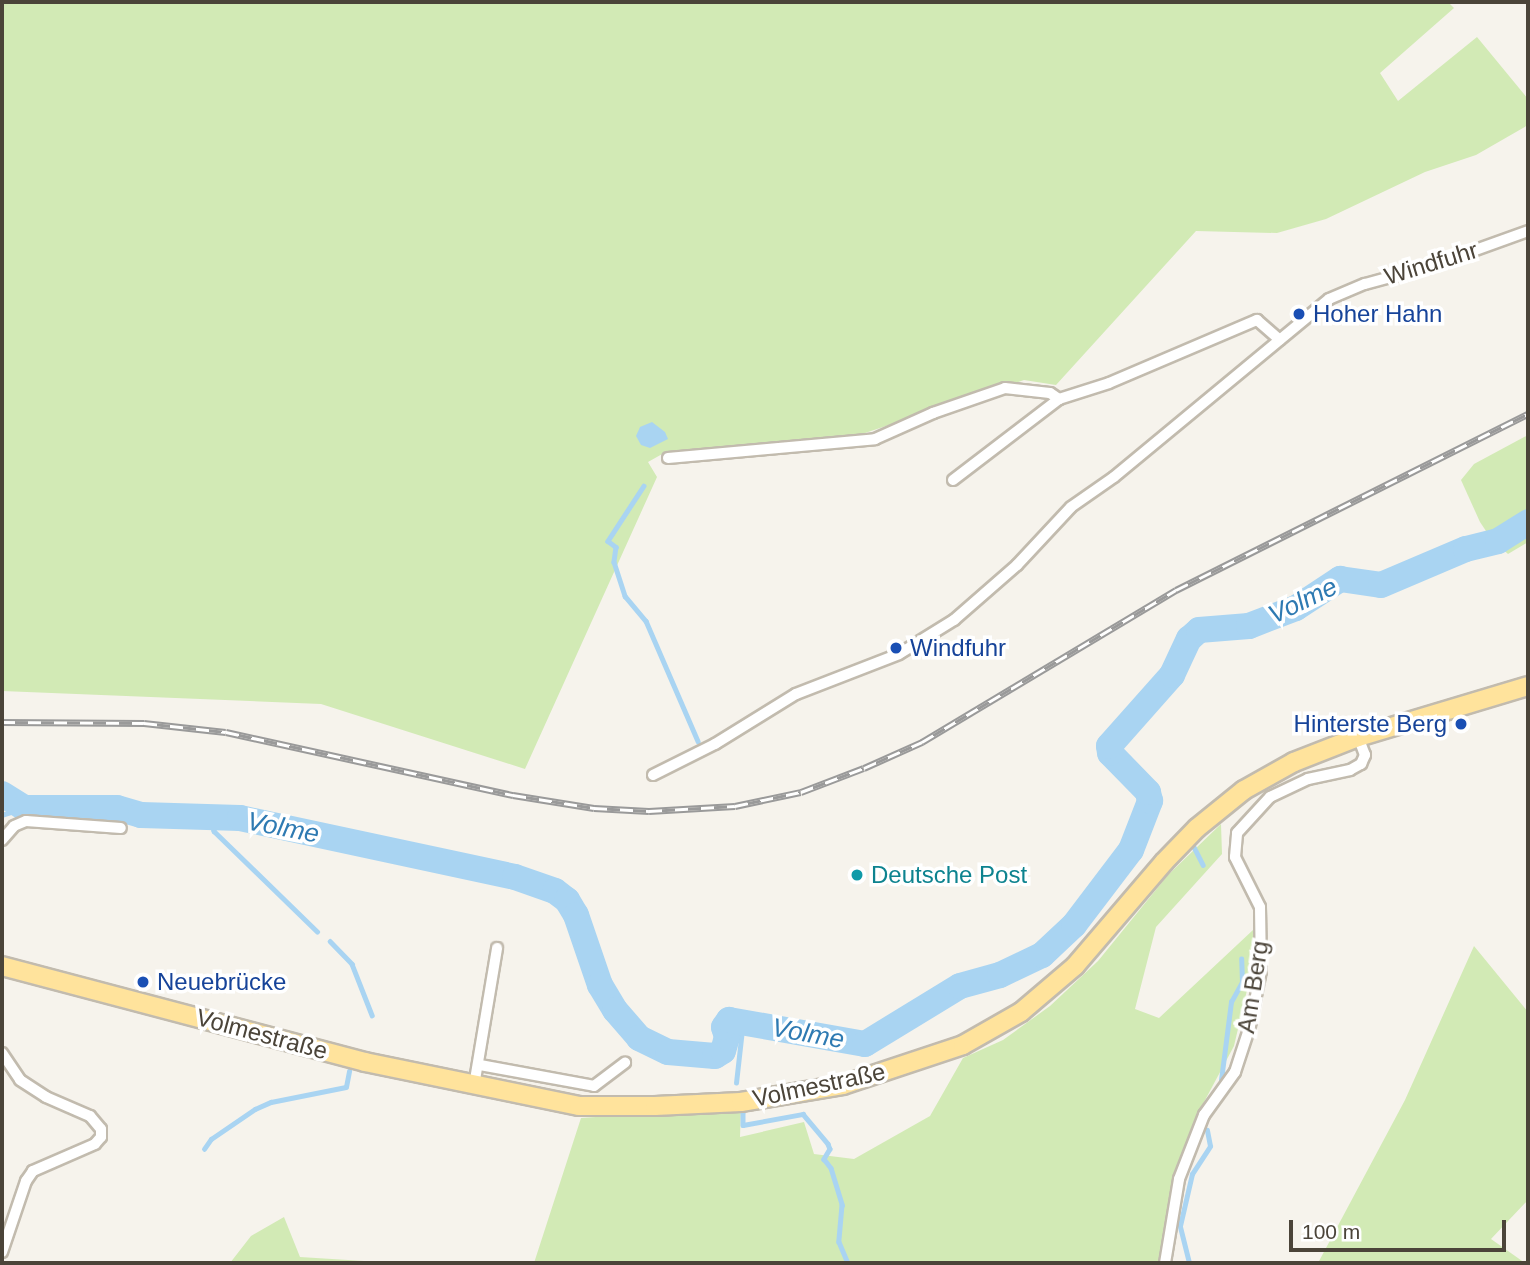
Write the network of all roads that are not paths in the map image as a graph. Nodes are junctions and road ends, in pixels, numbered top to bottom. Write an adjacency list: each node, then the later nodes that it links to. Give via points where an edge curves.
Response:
1 (1528, 232): 2 (street, Windfuhr, via 1343,292)
2 (1280, 340): 3 (street, via 1257,320 1109,383); 8 (street, Windfuhr, via 1071,507 1017,565 954,620 899,654 796,694 715,744)
3 (1059, 399): 4 (street, via 1050,393 1005,388 875,439); 5 (street)
4 (668, 458)
5 (953, 480)
6 (1528, 686): 7 (main road, Volmestraße)
7 (1358, 737): 16 (main road, Volmestraße, via 1294,762 1228,802 1164,862 1048,991 993,1028 930,1058 843,1085 741,1102 579,1106); 18 (street, Am Berg, via 1365,755 1361,764 1308,779 1270,797 1237,833 1235,857 1260,906 1261,971 1235,1072 1204,1115 1179,1179)
8 (653, 775)
9 (121, 828): 10 (street, via 26,821 14,826)
10 (2, 840)
11 (498, 948): 15 (street)
12 (2, 966): 16 (main road, Volmestraße)
13 (2, 1053): 17 (street, via 20,1080 90,1116 101,1129 101,1137 95,1144 33,1171)
14 (625, 1063): 15 (street, via 594,1086)
15 (480, 1065): 16 (street)
16 (474, 1087)
17 (2, 1252)
18 (1165, 1263)

